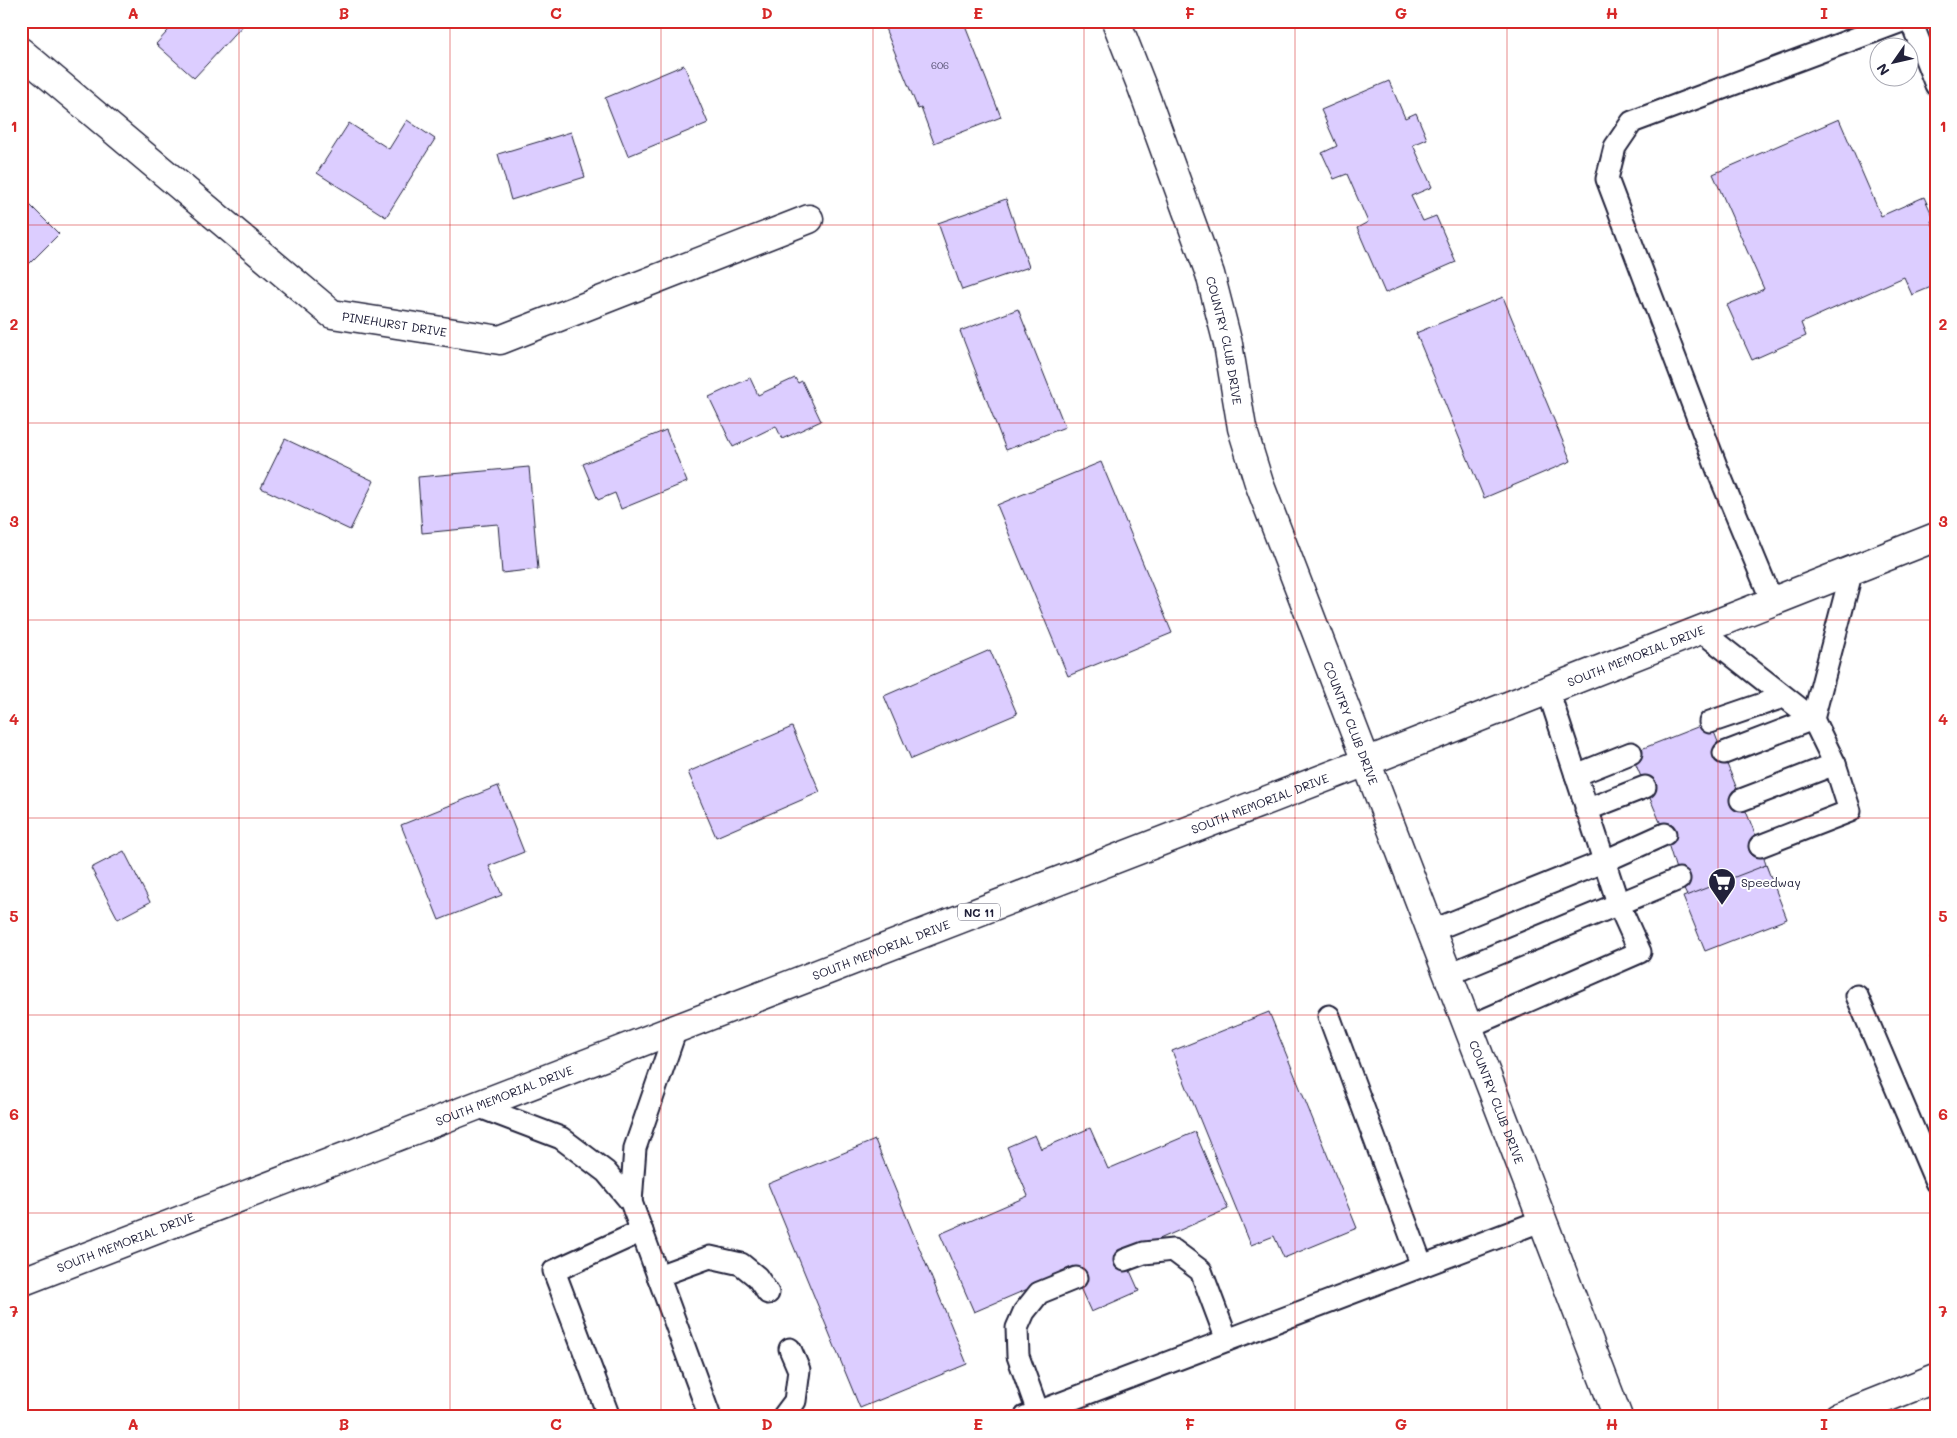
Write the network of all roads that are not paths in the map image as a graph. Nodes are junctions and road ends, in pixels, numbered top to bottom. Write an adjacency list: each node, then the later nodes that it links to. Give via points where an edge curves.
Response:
1 (1116, 21): 17 (street, COUNTRY CLUB DRIVE, via 1210,274 1228,344 1242,428 1259,483)
2 (1902, 21): 9 (lane, via 1632,122 1615,147 1607,179 1718,471)
3 (1911, 21): 5 (lane)
4 (21, 52): 6 (street, PINEHURST DRIVE, via 332,314 500,340)
5 (1936, 85)
6 (810, 219)
7 (1936, 537): 8 (street, SOUTH MEMORIAL DRIVE / NC 11)
8 (1852, 570): 9 (street, SOUTH MEMORIAL DRIVE / NC 11); 13 (lane)
9 (1772, 601): 10 (street, SOUTH MEMORIAL DRIVE / NC 11)
10 (1700, 630): 11 (street, SOUTH MEMORIAL DRIVE / NC 11); 12 (lane)
11 (1548, 690): 17 (street, SOUTH MEMORIAL DRIVE / NC 11); 19 (lane)
12 (1784, 697): 13 (lane); 14 (lane)
13 (1813, 720): 16 (lane); 18 (lane)
14 (1710, 722)
15 (1631, 753): 19 (lane)
16 (1724, 753)
17 (1366, 762): 28 (street, COUNTRY CLUB DRIVE); 33 (street, SOUTH MEMORIAL DRIVE / NC 11)
18 (1835, 764): 21 (lane); 24 (lane, via 1850,810)
19 (1576, 775): 22 (lane)
20 (1645, 787): 22 (lane)
21 (1741, 800)
22 (1586, 810): 25 (lane)
23 (1665, 834): 25 (lane)
24 (1760, 846)
25 (1605, 861): 27 (lane); 28 (lane)
26 (1680, 879): 27 (lane)
27 (1618, 903): 29 (lane); 32 (lane, via 1640,952)
28 (1431, 931): 29 (street, COUNTRY CLUB DRIVE)
29 (1447, 975): 32 (street, COUNTRY CLUB DRIVE)
30 (1857, 996): 35 (lane)
31 (1329, 1016): 40 (lane)
32 (1468, 1027): 37 (street, COUNTRY CLUB DRIVE)
33 (676, 1029): 34 (street, SOUTH MEMORIAL DRIVE / NC 11); 36 (lane, via 635,1148)
34 (477, 1106): 36 (lane, via 561,1138 606,1172); 43 (street, SOUTH MEMORIAL DRIVE / NC 11)
35 (1936, 1182)
36 (631, 1202): 38 (lane)
37 (1543, 1220): 40 (lane); 52 (street, COUNTRY CLUB DRIVE)
38 (642, 1231): 41 (lane); 49 (lane, via 554,1271)
39 (1125, 1260): 45 (lane, via 1144,1253 1173,1250 1201,1270)
40 (1422, 1266): 45 (lane)
41 (658, 1276): 44 (lane, via 710,1257 741,1264 757,1277); 50 (lane)
42 (1076, 1278): 48 (lane, via 1039,1293 1024,1312 1017,1328 1018,1356)
43 (21, 1282)
44 (768, 1293)
45 (1227, 1340): 48 (lane)
46 (790, 1349): 51 (lane, via 799,1370 794,1401)
47 (1936, 1378): 53 (street)
48 (1032, 1414)
49 (609, 1417)
50 (710, 1417)
51 (783, 1417)
52 (1618, 1417)
53 (1838, 1417)

